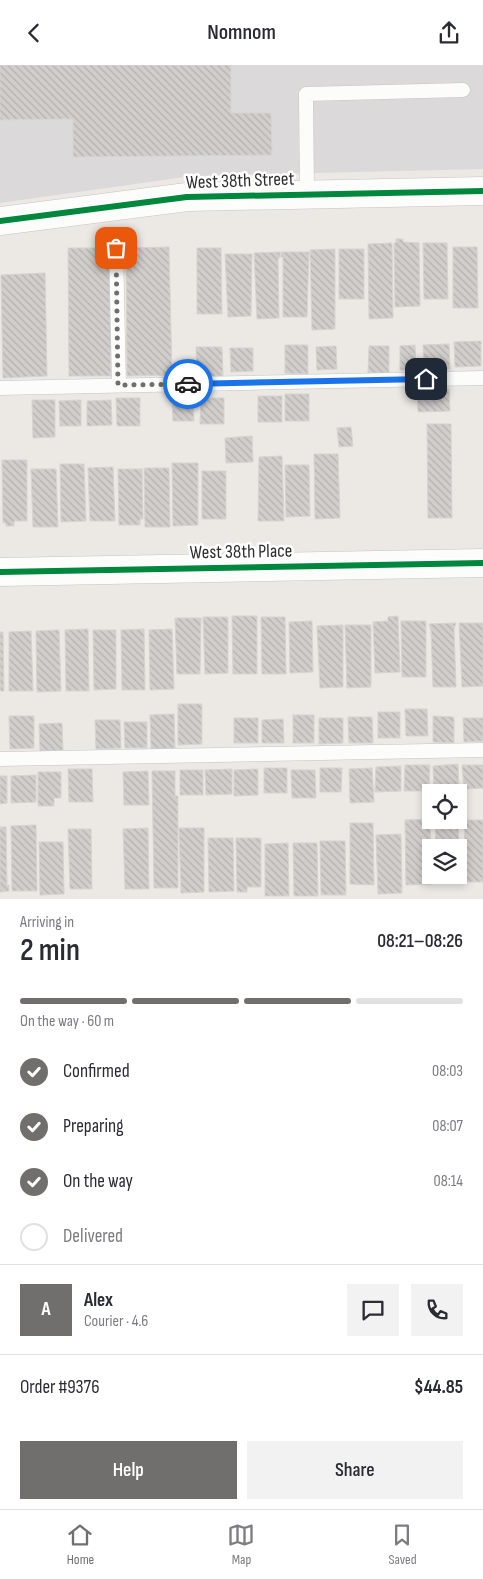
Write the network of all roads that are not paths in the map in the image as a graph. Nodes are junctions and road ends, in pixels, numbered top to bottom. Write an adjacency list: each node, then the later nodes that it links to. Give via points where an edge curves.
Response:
1 (463, 90): 3 (lane, via 306,94)
2 (483, 191): 3 (street, West 38th Street)
3 (307, 195): 4 (street, West 38th Street, via 187,197)
4 (0, 221)
5 (116, 248): 7 (lane)
6 (483, 378): 7 (lane)
7 (118, 385): 8 (lane)
8 (0, 387)
9 (483, 563): 10 (street, West 38th Place)
10 (0, 572)
11 (483, 750): 12 (lane)
12 (0, 759)

